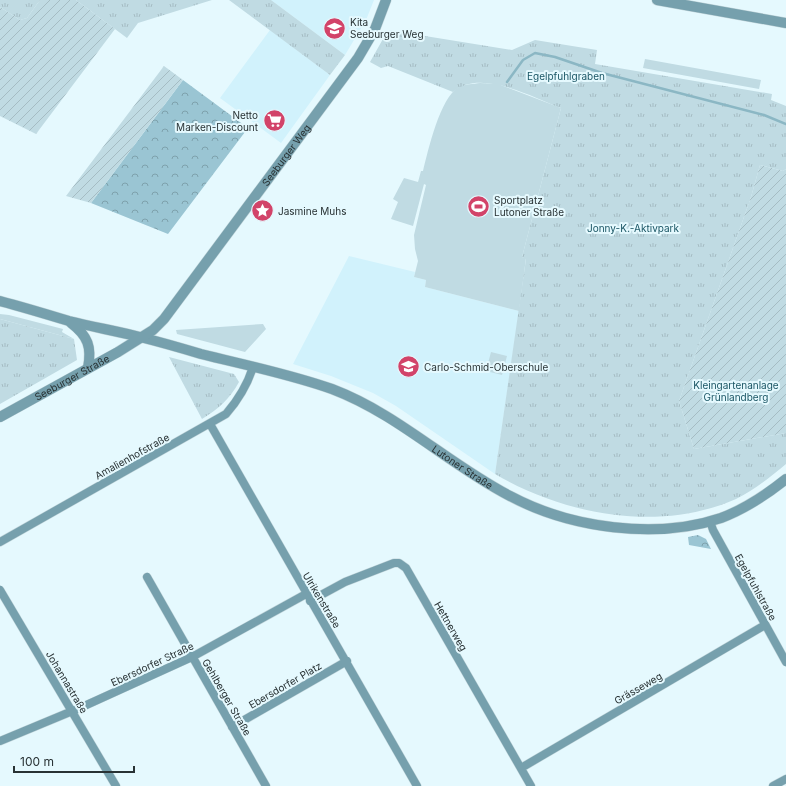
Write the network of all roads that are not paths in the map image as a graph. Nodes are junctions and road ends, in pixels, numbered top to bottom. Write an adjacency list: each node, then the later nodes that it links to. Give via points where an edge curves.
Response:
1 (386, 0): 6 (street, Seeburger Weg, via 375,30 358,58 164,319)
2 (657, 0): 3 (street)
3 (786, 23)
4 (0, 301): 5 (street, Lutoner Straße)
5 (68, 320): 6 (street, Lutoner Straße); 8 (street, via 81,330 86,338 90,349)
6 (142, 337): 7 (street, Lutoner Straße); 8 (street, Seeburger Straße)
7 (253, 367): 10 (street, Amalienhofstraße, via 240,398 226,414); 12 (street, Lutoner Straße, via 319,385 369,405 510,496 557,516 604,526 638,528 664,528)
8 (88, 368): 9 (street, Seeburger Straße)
9 (0, 417)
10 (210, 424): 13 (street, Amalienhofstraße); 16 (street, Ulrikenstraße)
11 (786, 479): 12 (street, Lutoner Straße, via 754,503)
12 (710, 521): 17 (street, Egelpfuhlstraße)
13 (0, 542)
14 (146, 577): 18 (street, Gehlberger Straße)
15 (0, 590): 21 (street, Johannastraße)
16 (308, 597): 18 (street, Ebersdorfer Straße); 19 (street, Ulrikenstraße); 24 (street, Hettnerweg, via 394,563 406,568)
17 (765, 625): 20 (street, Egelpfuhlstraße); 24 (street, Grässeweg)
18 (192, 657): 21 (street, Ebersdorfer Straße); 22 (street, Gehlberger Straße)
19 (347, 661): 22 (street, Ebersdorfer Platz); 28 (street, Ulrikenstraße)
20 (786, 662)
21 (72, 711): 23 (street, Ebersdorfer Straße); 26 (street, Johannastraße)
22 (232, 727): 27 (street, Gehlberger Straße)
23 (0, 741)
24 (521, 768): 29 (street, Hettnerweg)
25 (786, 779): 30 (street)
26 (116, 786)
27 (266, 786)
28 (417, 786)
29 (531, 786)
30 (773, 786)

